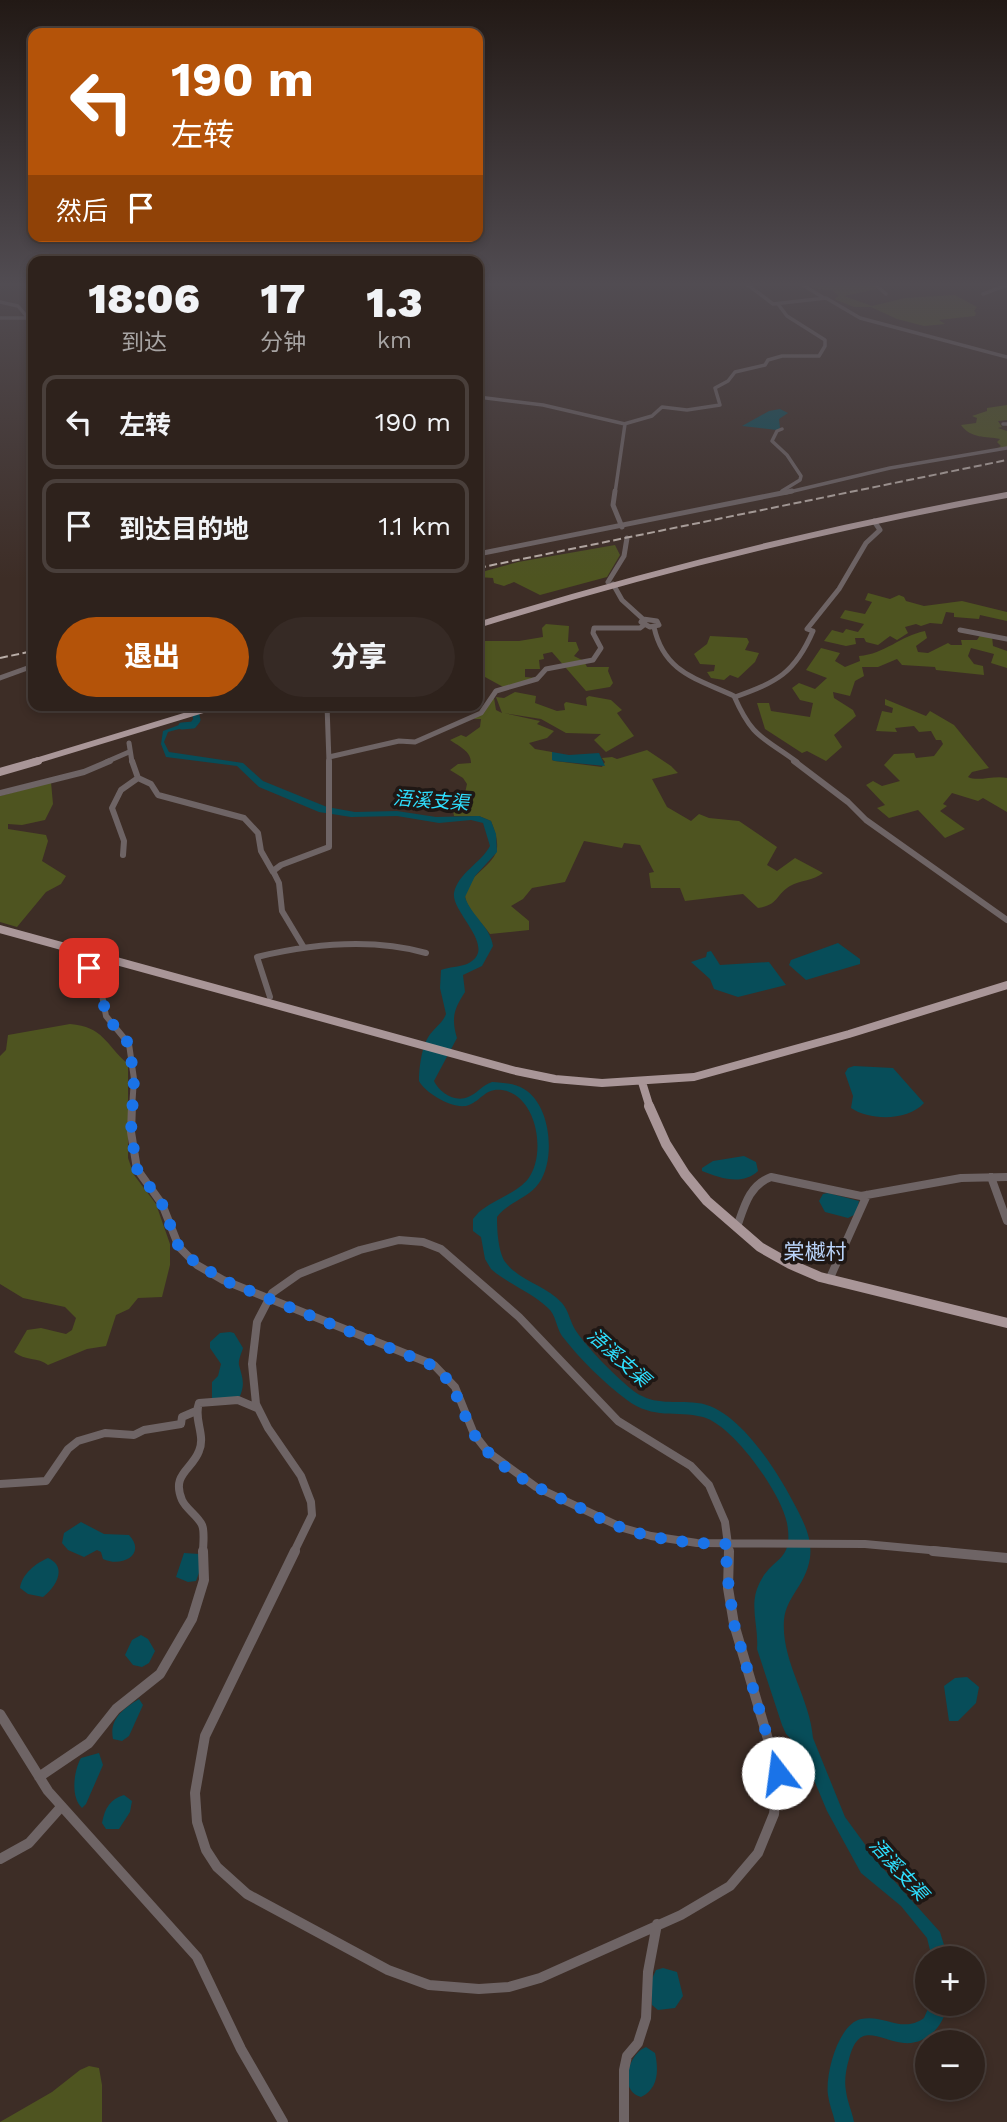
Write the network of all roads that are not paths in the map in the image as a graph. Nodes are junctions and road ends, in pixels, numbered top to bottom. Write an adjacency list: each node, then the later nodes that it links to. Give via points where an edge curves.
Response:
1 (728, 381): 3 (street, via 715,388 720,405 688,410 662,407 652,416)
2 (483, 398): 3 (street, via 543,405)
3 (624, 424): 9 (street, via 613,505)
4 (782, 429): 7 (street, via 772,441 801,478)
5 (1007, 447): 7 (street, via 855,475)
6 (1007, 494): 8 (main road); 12 (main road, via 773,539)
7 (779, 495): 9 (street)
8 (874, 521): 12 (main road); 19 (street, via 880,530 807,629 813,631 799,660 776,681)
9 (622, 526): 11 (street)
10 (627, 538): 12 (street, via 624,556)
11 (483, 553)
12 (610, 583): 13 (main road); 14 (street)
13 (483, 622)
14 (644, 622): 19 (street, via 654,627 673,663 696,681); 20 (street, via 640,628 594,628 601,648 593,660 546,669 537,679 496,691)
15 (960, 630): 16 (street)
16 (1007, 639)
17 (28, 668): 18 (street)
18 (0, 678)
19 (735, 697): 32 (street, via 759,738)
20 (483, 710)
21 (195, 711): 27 (main road)
22 (327, 711): 26 (street)
23 (483, 711): 26 (street, via 411,743 401,741)
24 (129, 743): 25 (street)
25 (129, 752): 28 (street); 29 (street, via 84,772)
26 (329, 757): 31 (street, via 329,847)
27 (0, 770)
28 (138, 778): 30 (street, via 121,790 112,806 124,841); 31 (street, via 151,784 159,795 244,818 258,833 261,852)
29 (0, 793)
30 (123, 855)
31 (273, 872): 34 (street, via 282,911)
32 (1007, 920)
33 (0, 928): 36 (main road); 39 (main road, via 89,946)
34 (303, 946): 35 (street, via 400,946); 39 (street, via 257,957)
35 (426, 953)
36 (96, 954): 40 (main road); 49 (street, via 89,968 90,983 102,995 106,1016 129,1044 134,1079 132,1142 138,1173 162,1204 178,1245 188,1257 223,1280)
37 (1007, 979): 41 (main road, via 677,1074 571,1076)
38 (1007, 985): 42 (main road, via 716,1072)
39 (270, 997): 40 (main road)
40 (420, 1042): 41 (main road)
41 (461, 1053): 42 (main road, via 555,1079)
42 (642, 1082): 47 (main road, via 665,1145 695,1185)
43 (991, 1177): 44 (street); 45 (street); 46 (street)
44 (1007, 1177)
45 (867, 1195): 47 (street, via 762,1179 750,1193); 48 (street)
46 (1007, 1221)
47 (737, 1227): 48 (main road, via 784,1261)
48 (829, 1280): 50 (main road)
49 (270, 1298): 51 (street, via 252,1345); 54 (street, via 434,1366 454,1387 483,1446 536,1488 636,1532 682,1542); 54 (street, via 300,1271 369,1246 399,1240 441,1249 519,1317 618,1420 698,1473 721,1510)
50 (1007, 1322)
51 (257, 1408): 52 (street, via 238,1400 199,1403); 60 (street, via 311,1494 312,1508 310,1521 202,1747 195,1815 212,1860 251,1897 405,1978 439,1986 484,1989 529,1982)
52 (196, 1412): 53 (street, via 182,1417 181,1424 134,1435 90,1436 72,1444 46,1480); 57 (street, via 199,1452 182,1472 179,1486 182,1501 203,1526 204,1580 192,1619 160,1674 116,1709 89,1743)
53 (0, 1483)
54 (729, 1544): 55 (street, via 888,1545); 60 (street, via 730,1606 749,1682 777,1762 776,1807 762,1848 737,1881)
55 (1007, 1558)
56 (0, 1714): 57 (street)
57 (39, 1777): 58 (street)
58 (61, 1807): 59 (street, via 29,1843); 61 (street, via 197,1956 240,2049)
59 (0, 1859)
60 (657, 1924): 62 (street, via 646,2018 624,2070)
61 (283, 2122)
62 (624, 2122)

